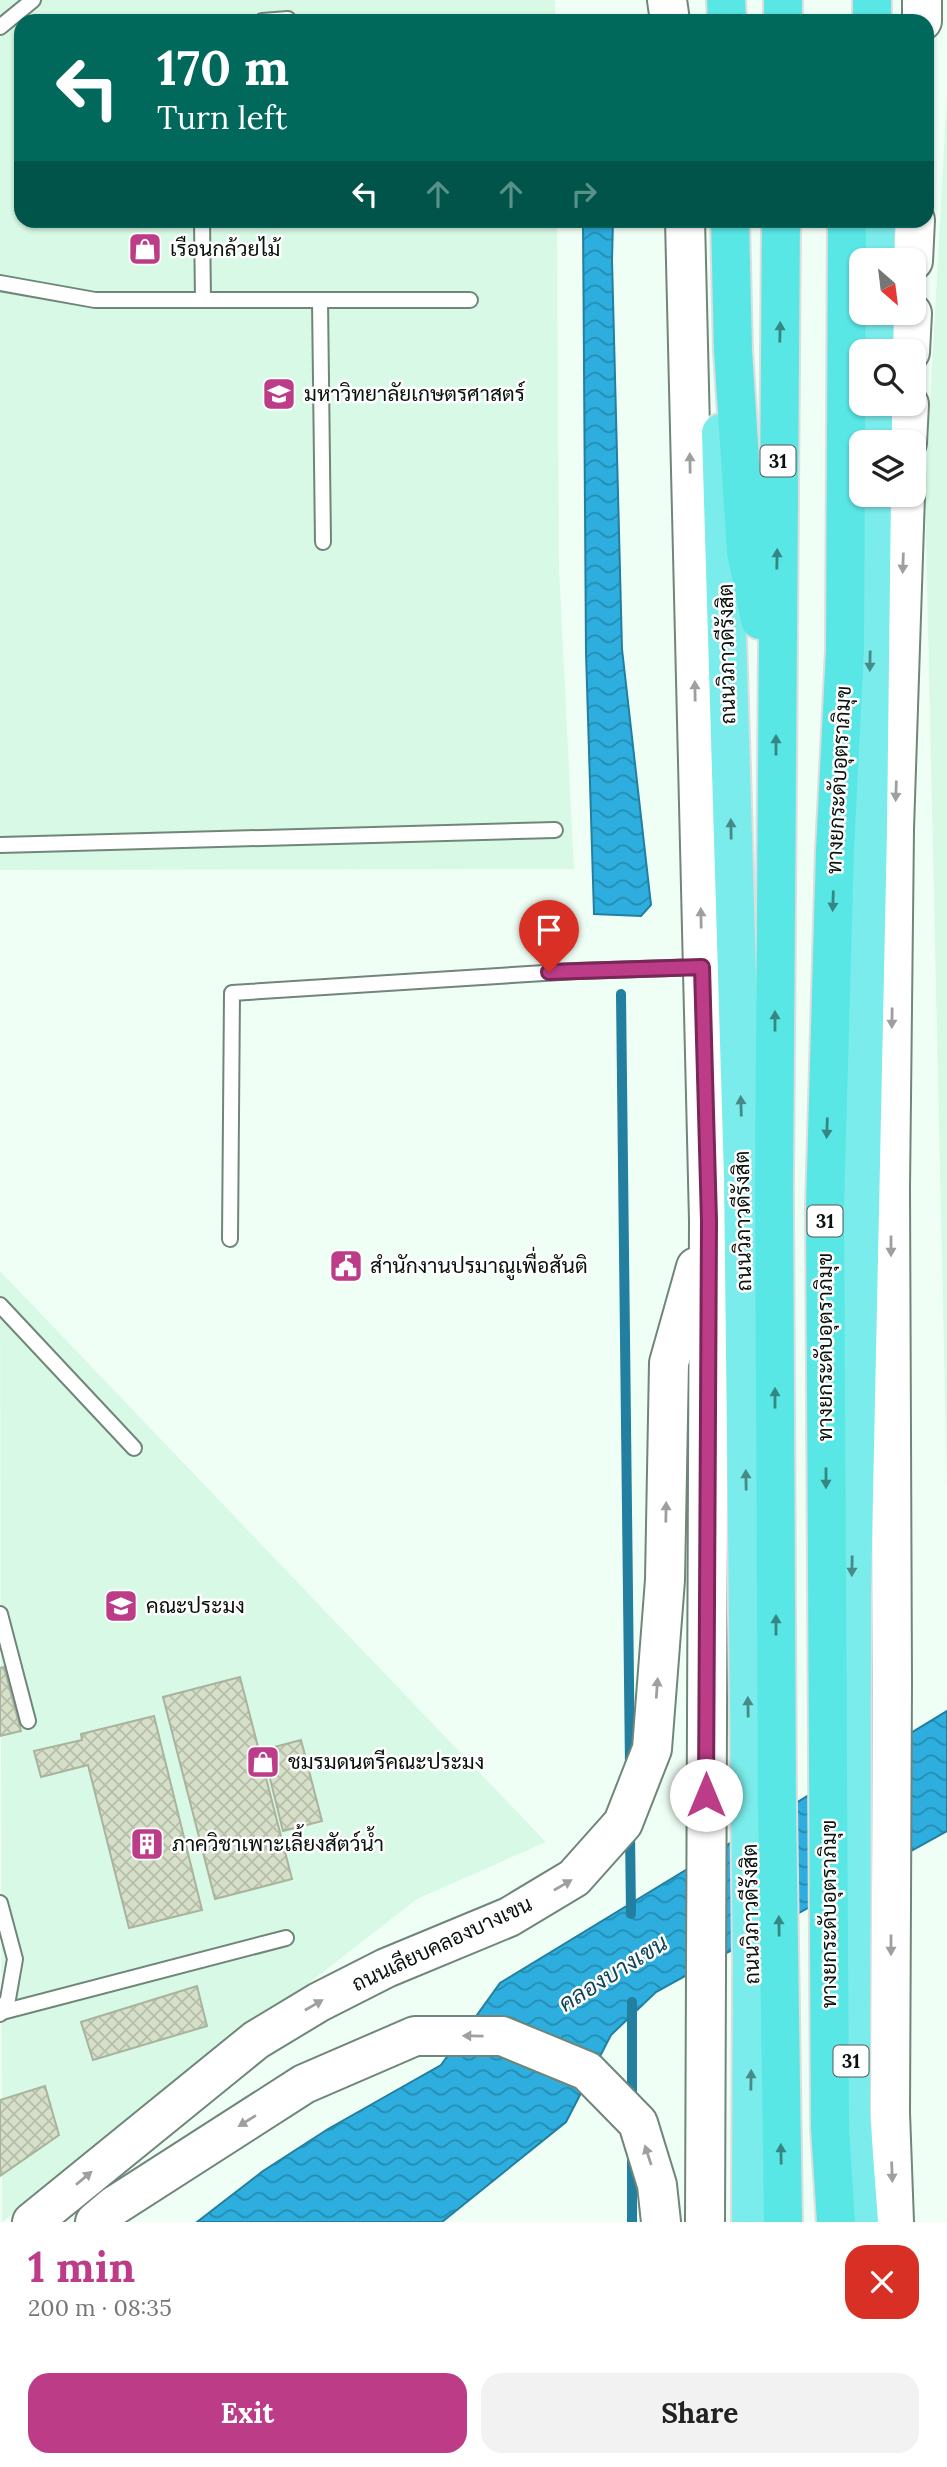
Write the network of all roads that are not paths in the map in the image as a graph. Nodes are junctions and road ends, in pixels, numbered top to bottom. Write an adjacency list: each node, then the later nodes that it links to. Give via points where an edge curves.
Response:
1 (33, 0): 2 (lane)
2 (16, 14)
3 (14, 16): 4 (lane)
4 (0, 27)
5 (202, 228): 18 (lane)
6 (685, 228): 29 (main road, ถนนวิภาวดีรังสิต, one-way to 6)
7 (723, 228): 43 (highway, ถนนวิภาวดีรังสิต, one-way to 7, via 743,1177 720,405)
8 (730, 228): 26 (highway, via 733,351 747,552)
9 (781, 228): 26 (highway, 31, one-way to 9)
10 (847, 228): 25 (highway, ทางยกระดับอุตราภิมุข / 31)
11 (868, 228): 14 (highway)
12 (876, 228): 15 (highway)
13 (915, 228): 16 (main road)
14 (867, 248)
15 (875, 248)
16 (914, 248)
17 (0, 283): 18 (lane, via 95,300)
18 (203, 300): 19 (lane)
19 (320, 300): 20 (lane); 24 (lane)
20 (470, 300)
21 (856, 507): 25 (highway)
22 (872, 507): 46 (highway, 31, one-way to 46, via 852,1577 851,2115)
23 (905, 507): 47 (main road, 31, one-way to 47, via 894,829 890,1174 890,2113)
24 (323, 542)
25 (845, 650): 45 (highway, ทางยกระดับอุตราภิมุข / 31, one-way to 45, via 825,1207 830,2128)
26 (776, 701): 44 (highway, 31, one-way to 26, via 774,1201)
27 (555, 830): 28 (lane)
28 (0, 845)
29 (702, 967): 30 (main road, ถนนวิภาวดีรังสิต); 31 (lane, via 232,993)
30 (709, 1221): 39 (main road, ถนนเลียบคลองบางเขน, one-way to 30, via 256,2040 386,1968 509,1917 574,1878 622,1823 653,1749 665,1580 669,1363); 42 (main road, ถนนวิภาวดีรังสิต)
31 (230, 1239)
32 (0, 1305): 33 (lane)
33 (134, 1447)
34 (1, 1623): 35 (lane)
35 (28, 1721)
36 (0, 1903): 38 (lane, via 15,1959)
37 (286, 1938): 38 (lane)
38 (1, 2013)
39 (32, 2222)
40 (95, 2222): 41 (main road, one-way to 40, via 657,2185 638,2123 587,2071 502,2036 415,2036 304,2084)
41 (662, 2222)
42 (705, 2222)
43 (751, 2222)
44 (783, 2222)
45 (836, 2222)
46 (859, 2222)
47 (894, 2222)

